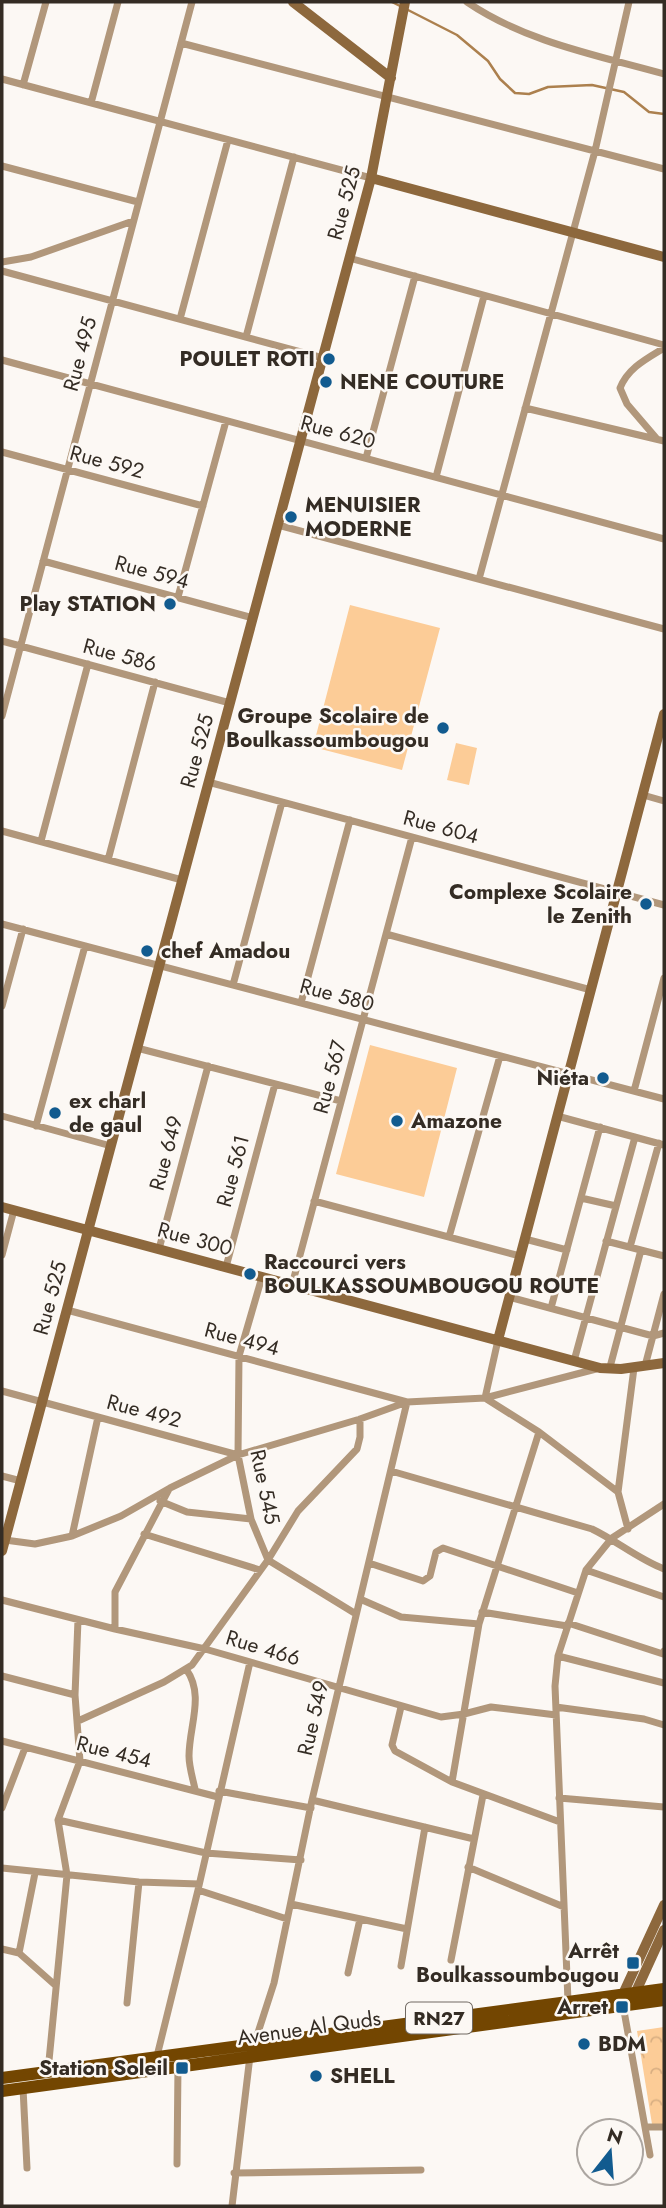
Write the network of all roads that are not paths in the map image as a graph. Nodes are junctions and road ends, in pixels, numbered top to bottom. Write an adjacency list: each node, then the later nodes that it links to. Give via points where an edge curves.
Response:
1 (46, 2): 13 (street)
2 (118, 2): 15 (street)
3 (191, 2): 8 (street, Rue 495)
4 (293, 2): 11 (street)
5 (405, 2): 11 (street, Rue 525)
6 (467, 2): 9 (street, via 492,19 545,41)
7 (629, 2): 9 (street)
8 (181, 43): 14 (street); 16 (street, Rue 495)
9 (614, 60): 10 (street); 18 (street)
10 (664, 74)
11 (391, 78): 14 (street, Rue 525)
12 (2, 79): 13 (street)
13 (23, 85): 15 (street)
14 (388, 97): 18 (street); 22 (street, Rue 525)
15 (91, 103): 16 (street)
16 (160, 121): 17 (street); 23 (street, Rue 495)
17 (228, 140): 19 (street); 34 (street)
18 (595, 151): 21 (street); 25 (street)
19 (295, 158): 22 (street); 35 (street)
20 (2, 166): 23 (street)
21 (664, 169)
22 (371, 178): 25 (street); 27 (street, Rue 525)
23 (138, 202): 24 (street, Rue 495)
24 (133, 221): 28 (street, via 31,257); 32 (street, Rue 495)
25 (573, 232): 26 (street); 33 (street)
26 (664, 257)
27 (349, 258): 30 (street); 37 (street, Rue 525)
28 (2, 262)
29 (2, 271): 32 (street)
30 (415, 276): 31 (street); 45 (street)
31 (484, 296): 33 (street); 47 (street)
32 (112, 301): 34 (street); 39 (street, Rue 495)
33 (551, 314): 36 (street); 40 (street)
34 (180, 319): 35 (street)
35 (246, 337): 37 (street)
36 (664, 347): 43 (street, via 625,377 620,388 627,404)
37 (323, 358): 42 (street, Rue 525)
38 (2, 360): 39 (street, Rue 620)
39 (90, 384): 41 (street, Rue 620); 46 (street, Rue 495)
40 (525, 408): 43 (street); 48 (street)
41 (226, 421): 42 (street, Rue 620); 49 (street)
42 (300, 440): 45 (street, Rue 620); 50 (street, Rue 525)
43 (661, 440)
44 (2, 452): 46 (street, Rue 592)
45 (366, 458): 47 (street, Rue 620)
46 (67, 469): 49 (street, Rue 592); 52 (street, Rue 495)
47 (436, 477): 48 (street, Rue 620)
48 (502, 495): 51 (street, Rue 620); 53 (street)
49 (203, 506): 54 (street)
50 (278, 525): 53 (street); 55 (street, Rue 525)
51 (664, 538)
52 (43, 561): 54 (street, Rue 594); 58 (street, Rue 495)
53 (479, 579): 56 (street)
54 (178, 597): 55 (street, Rue 594)
55 (253, 618): 61 (street, Rue 525)
56 (664, 629)
57 (2, 641): 58 (street, Rue 586)
58 (20, 646): 59 (street, Rue 586); 63 (street, Rue 495)
59 (88, 664): 60 (street, Rue 586); 72 (street)
60 (155, 682): 61 (street, Rue 586); 73 (street)
61 (230, 702): 65 (street, Rue 525)
62 (664, 715): 64 (street)
63 (2, 716)
64 (662, 731): 66 (street)
65 (208, 782): 68 (street, Rue 604); 74 (street, Rue 525)
66 (643, 795): 67 (street); 75 (street)
67 (664, 801)
68 (282, 802): 69 (street, Rue 604); 83 (street)
69 (350, 820): 71 (street, Rue 604); 85 (street)
70 (2, 831): 72 (street)
71 (412, 837): 75 (street, Rue 604); 79 (street, Rue 567)
72 (41, 842): 73 (street)
73 (108, 860): 74 (street)
74 (182, 880): 81 (street, Rue 525)
75 (617, 892): 76 (street, Rue 604); 84 (street)
76 (664, 905)
77 (2, 924): 78 (street, Rue 580)
78 (23, 929): 80 (street, Rue 580); 86 (street)
79 (386, 934): 84 (street); 88 (street, Rue 567)
80 (85, 946): 81 (street, Rue 580); 99 (street)
81 (159, 965): 83 (street, Rue 580); 89 (street, Rue 525)
82 (664, 978): 87 (street)
83 (233, 985): 85 (street, Rue 580)
84 (591, 989): 92 (street)
85 (301, 1003): 88 (street, Rue 580)
86 (2, 1006)
87 (660, 1008): 94 (street)
88 (363, 1020): 90 (street, Rue 580); 96 (street, Rue 567)
89 (137, 1048): 91 (street); 103 (street, Rue 525)
90 (500, 1056): 92 (street, Rue 580); 110 (street)
91 (208, 1066): 93 (street); 114 (street, Rue 649)
92 (569, 1074): 94 (street, Rue 580); 98 (street)
93 (275, 1084): 96 (street); 120 (street, Rue 561)
94 (634, 1091): 95 (street, Rue 580)
95 (664, 1099)
96 (341, 1101): 105 (street, Rue 567)
97 (2, 1116): 99 (street)
98 (557, 1116): 100 (street); 111 (street)
99 (36, 1126): 103 (street)
100 (600, 1127): 101 (street); 104 (street)
101 (635, 1137): 102 (street); 106 (street)
102 (662, 1144): 113 (street)
103 (111, 1146): 109 (street, Rue 525)
104 (581, 1198): 106 (street); 115 (street)
105 (314, 1201): 110 (street); 122 (street, Rue 567)
106 (616, 1206): 112 (street)
107 (2, 1207): 108 (street, Rue 300)
108 (14, 1210): 109 (street, Rue 300); 117 (street)
109 (88, 1230): 114 (street, Rue 300); 126 (street, Rue 525)
110 (449, 1237): 118 (street)
111 (525, 1239): 115 (street); 118 (street)
112 (607, 1241): 113 (street); 127 (street)
113 (630, 1247): 116 (street)
114 (159, 1249): 120 (street, Rue 300)
115 (567, 1250): 125 (street)
116 (641, 1250): 119 (street); 128 (street)
117 (2, 1255)
118 (520, 1256): 124 (street)
119 (664, 1256)
120 (226, 1267): 121 (street, Rue 300)
121 (262, 1277): 122 (street, Rue 300); 132 (street, Rue 545)
122 (292, 1285): 131 (street, Rue 300)
123 (664, 1294): 130 (street)
124 (509, 1297): 125 (street); 131 (street)
125 (551, 1308): 127 (street)
126 (67, 1310): 132 (street, Rue 494); 139 (street, Rue 525)
127 (586, 1318): 128 (street); 133 (street)
128 (620, 1327): 130 (street); 136 (street)
129 (664, 1333): 130 (street)
130 (653, 1336): 135 (street)
131 (498, 1340): 133 (street, Rue 300); 138 (street)
132 (239, 1356): 140 (street, Rue 494); 144 (street, Rue 545)
133 (574, 1361): 136 (street, Rue 300)
134 (664, 1363): 135 (street, Rue 300)
135 (639, 1367): 136 (street, Rue 300); 149 (street)
136 (605, 1368): 138 (street)
137 (2, 1391): 139 (street, Rue 492)
138 (485, 1398): 140 (street); 143 (street)
139 (42, 1402): 141 (street, Rue 492); 147 (street, Rue 525)
140 (407, 1402): 142 (street); 145 (street, Rue 549)
141 (98, 1417): 144 (street, Rue 492); 157 (street)
142 (360, 1419): 144 (street); 160 (street, via 357,1449 298,1511)
143 (539, 1432): 149 (street); 153 (street)
144 (238, 1455): 148 (street); 154 (street, Rue 545)
145 (391, 1471): 153 (street); 161 (street, Rue 549)
146 (2, 1476): 147 (street)
147 (21, 1481): 159 (street, Rue 525)
148 (170, 1488): 150 (street); 151 (street)
149 (618, 1492): 155 (street)
150 (153, 1499): 151 (street); 157 (street)
151 (162, 1502): 154 (street, via 187,1511); 156 (street)
152 (664, 1504): 155 (street)
153 (515, 1507): 158 (street, via 592,1528); 162 (street)
154 (251, 1520): 160 (street, Rue 545)
155 (628, 1529): 158 (street)
156 (144, 1534): 164 (street); 175 (street, via 115,1592)
157 (72, 1536): 159 (street)
158 (611, 1538): 163 (street); 165 (street)
159 (3, 1545)
160 (268, 1560): 164 (street); 171 (street)
161 (369, 1563): 162 (street, via 423,1581 430,1576 439,1549); 168 (street, Rue 549)
162 (497, 1566): 166 (street); 170 (street)
163 (664, 1569)
164 (260, 1570): 176 (street)
165 (586, 1570): 166 (street); 167 (street)
166 (578, 1593): 174 (street)
167 (664, 1597)
168 (360, 1599): 171 (street, Rue 549); 173 (street, via 401,1617)
169 (2, 1600): 172 (street, Rue 466)
170 (482, 1612): 173 (street); 174 (street)
171 (356, 1614): 183 (street, Rue 549)
172 (78, 1620): 175 (street, Rue 466); 184 (street)
173 (479, 1624): 187 (street)
174 (567, 1625): 177 (street); 178 (street)
175 (114, 1629): 176 (street, Rue 466)
176 (205, 1649): 179 (street, Rue 466); 180 (street)
177 (664, 1651)
178 (558, 1656): 182 (street); 186 (street)
179 (250, 1662): 183 (street, Rue 466); 196 (street)
180 (186, 1669): 188 (street); 194 (street, via 196,1696 189,1759)
181 (2, 1675): 184 (street)
182 (664, 1683)
183 (338, 1689): 185 (street, Rue 466); 199 (street, Rue 549)
184 (75, 1695): 188 (street)
185 (401, 1707): 187 (street, Rue 466, via 441,1717); 193 (street, via 392,1749)
186 (556, 1711): 187 (street, Rue 466, via 491,1707); 189 (street, Rue 466); 198 (street)
187 (464, 1714): 193 (street)
188 (78, 1721): 192 (street)
189 (664, 1725)
190 (2, 1741): 191 (street, Rue 454)
191 (25, 1748): 192 (street, Rue 454); 195 (street)
192 (80, 1761): 194 (street, Rue 454); 202 (street)
193 (452, 1782): 197 (street)
194 (195, 1789): 196 (street, Rue 454)
195 (5, 1790): 201 (street)
196 (219, 1794): 199 (street, Rue 454); 206 (street)
197 (483, 1795): 203 (street); 205 (street)
198 (559, 1798): 200 (street); 203 (street)
199 (311, 1804): 204 (street, Rue 454); 207 (street, Rue 549)
200 (664, 1807)
201 (2, 1808)
202 (58, 1821): 206 (street); 211 (street)
203 (560, 1822): 216 (street)
204 (425, 1827): 205 (street, Rue 454); 219 (street)
205 (474, 1839): 208 (street)
206 (206, 1853): 207 (street); 213 (street)
207 (301, 1860): 214 (street, Rue 549)
208 (468, 1867): 216 (street); 223 (street)
209 (2, 1868): 210 (street)
210 (35, 1873): 211 (street); 222 (street)
211 (67, 1875): 212 (street); 226 (street)
212 (139, 1882): 213 (street); 231 (street)
213 (199, 1887): 217 (street); 233 (street)
214 (291, 1904): 217 (street, Rue 549); 218 (street)
215 (664, 1905): 230 (street)
216 (564, 1907): 229 (street)
217 (287, 1919): 232 (street, Rue 549)
218 (359, 1919): 219 (street); 225 (street)
219 (407, 1929): 224 (street)
220 (664, 1930): 230 (street)
221 (2, 1949): 222 (street)
222 (19, 1953): 226 (street)
223 (451, 1960)
224 (401, 1966)
225 (348, 1973)
226 (55, 1985): 236 (street)
227 (664, 1989): 230 (main road, Avenue Al Quds / RN27)
228 (664, 2000): 230 (main road, Avenue Al Quds / RN27)
229 (568, 2001): 230 (main road, Avenue Al Quds / RN27); 232 (main road, Avenue Al Quds / RN27)
230 (627, 2001): 234 (main road, Avenue Al Quds / RN27); 240 (street)
231 (127, 2003)
232 (256, 2043): 233 (main road, Avenue Al Quds / RN27); 234 (street, Rue 549)
233 (157, 2056): 236 (main road, Avenue Al Quds / RN27)
234 (249, 2056): 235 (main road, Avenue Al Quds / RN27); 246 (street)
235 (178, 2066): 238 (main road, Avenue Al Quds / RN27); 243 (street)
236 (48, 2071): 237 (main road, Avenue Al Quds / RN27)
237 (2, 2078)
238 (23, 2088): 239 (main road, Avenue Al Quds / RN27); 244 (street)
239 (2, 2091)
240 (646, 2127): 241 (street); 242 (street)
241 (664, 2127)
242 (650, 2155)
243 (177, 2164)
244 (27, 2168)
245 (421, 2170): 246 (street)
246 (234, 2173): 247 (street)
247 (232, 2206)

